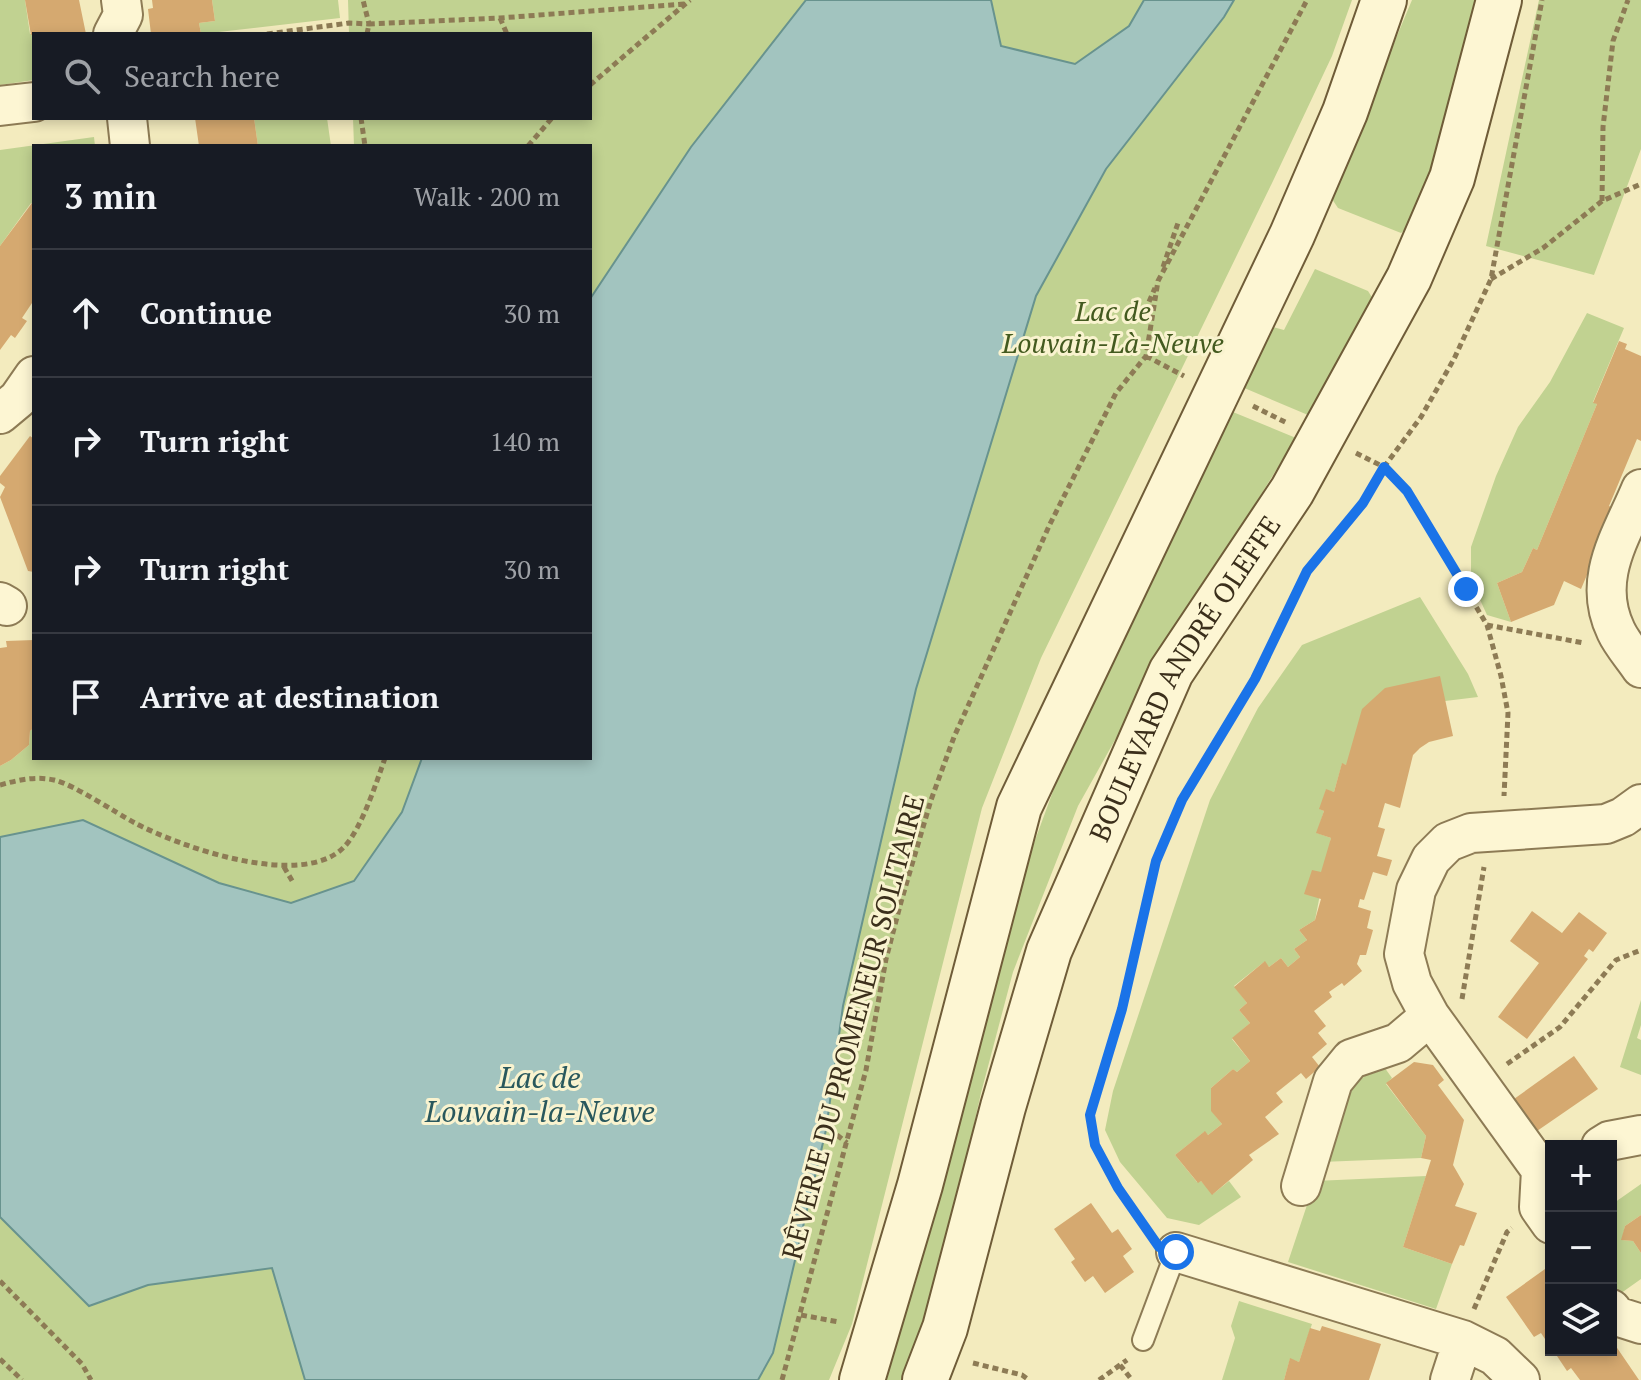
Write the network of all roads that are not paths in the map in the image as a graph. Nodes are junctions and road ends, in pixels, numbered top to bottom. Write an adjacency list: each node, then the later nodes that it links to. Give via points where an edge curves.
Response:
1 (121, 0): 4 (street, via 123,15)
2 (1384, 0): 26 (main road, via 1345,112 1292,235 1019,807 920,1185)
3 (1499, 0): 27 (main road, BOULEVARD ANDRÉ OLEFFE, via 1452,178 1409,278 1292,491 1171,672 1049,951 945,1328)
4 (114, 32)
5 (32, 102): 6 (street)
6 (0, 106)
7 (127, 120): 8 (street)
8 (130, 144)
9 (32, 379): 10 (street)
10 (0, 414)
11 (1641, 489): 12 (street, via 1605,586 1616,631)
12 (1641, 668)
13 (1641, 804): 14 (street, via 1606,824 1471,833 1448,842 1431,859 1416,890 1404,954 1412,983)
14 (1438, 1028): 17 (street); 19 (street, via 1351,1059 1333,1081)
15 (1641, 1135): 16 (street)
16 (1614, 1140)
17 (1545, 1168)
18 (1545, 1174): 20 (street, via 1539,1207)
19 (1301, 1186)
20 (1545, 1216)
21 (1176, 1252): 23 (street); 25 (lane)
22 (1617, 1316): 24 (street)
23 (1469, 1323): 28 (street); 29 (street)
24 (1641, 1324)
25 (1143, 1340)
26 (862, 1380)
27 (925, 1380)
28 (1450, 1380)
29 (1520, 1380)

